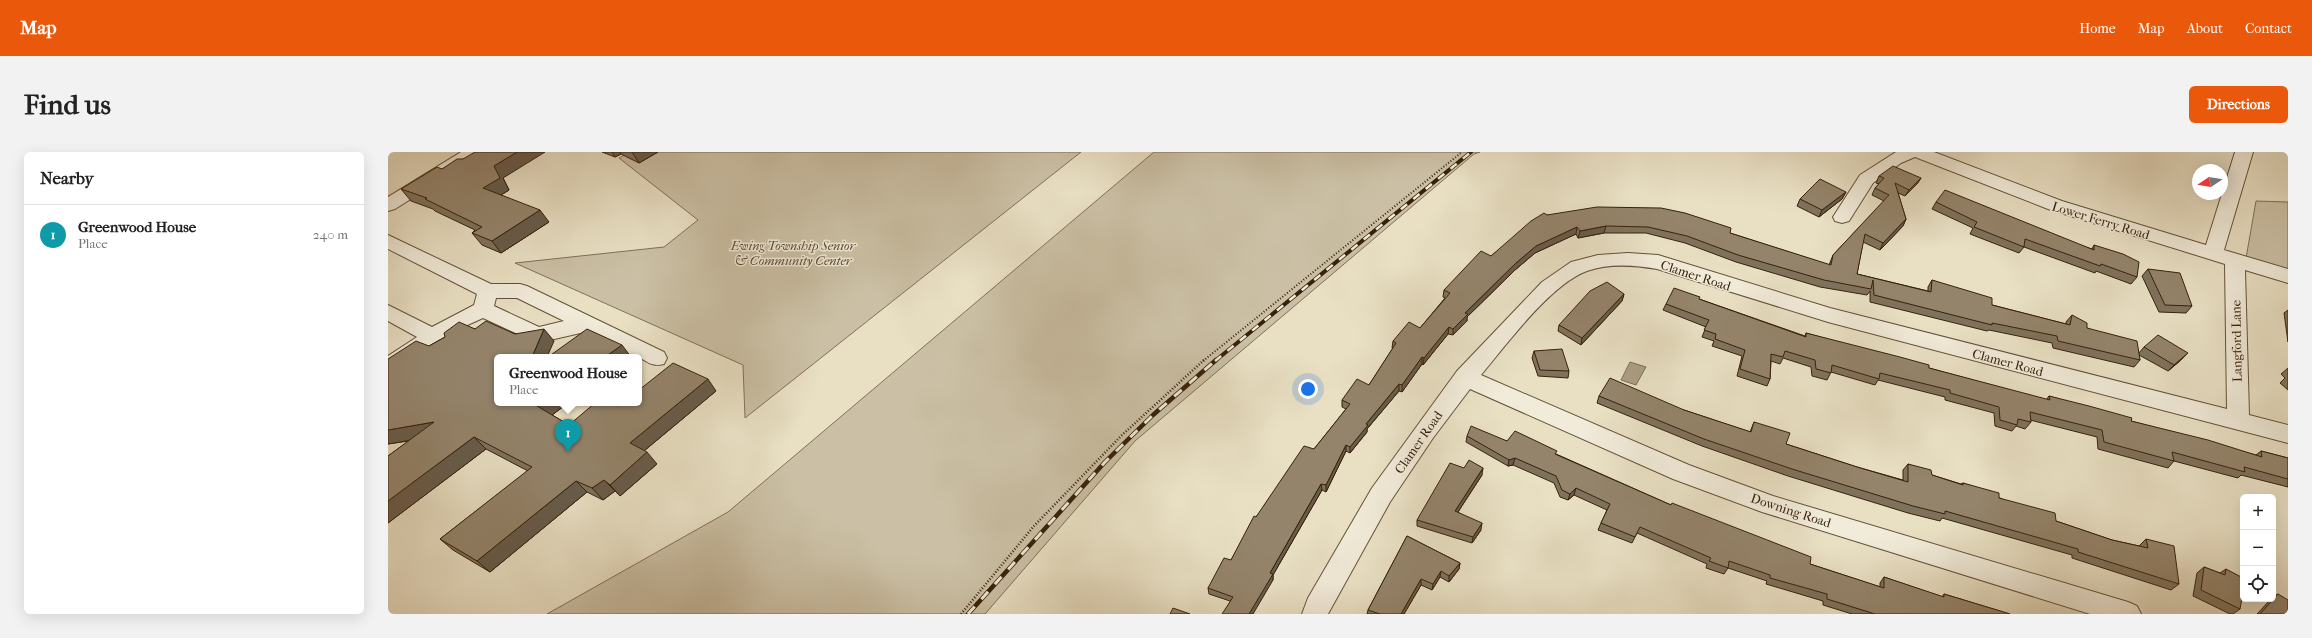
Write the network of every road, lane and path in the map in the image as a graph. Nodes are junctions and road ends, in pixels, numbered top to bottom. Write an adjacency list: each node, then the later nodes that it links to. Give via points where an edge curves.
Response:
1 (473, 152): 6 (street)
2 (1462, 152): 21 (path, via 1178,383 1121,436 1034,526)
3 (1911, 152): 7 (street, via 1866,178)
4 (1919, 152): 9 (street, Lower Ferry Road, via 2057,207)
5 (2244, 152): 9 (street)
6 (388, 205)
7 (1842, 217)
8 (388, 241): 12 (street)
9 (2213, 254): 10 (street, Lower Ferry Road)
10 (2235, 260): 11 (street, Lower Ferry Road); 19 (street, Langford Lane)
11 (2288, 276)
12 (485, 300): 14 (street, via 520,291); 14 (street, via 537,335); 15 (street)
13 (388, 312): 15 (street)
14 (586, 324): 16 (street)
15 (433, 337): 17 (street)
16 (656, 358)
17 (388, 367)
18 (1465, 377): 19 (street, Clamer Road, via 1561,277 1594,262 1638,259 1679,268 1828,315); 22 (street, Clamer Road, via 1424,430 1380,496 1317,606); 23 (street, Downing Road, via 1681,472 1763,502)
19 (2238, 421): 20 (street, Clamer Road)
20 (2288, 434)
21 (961, 614)
22 (1315, 614)
23 (2128, 614)

